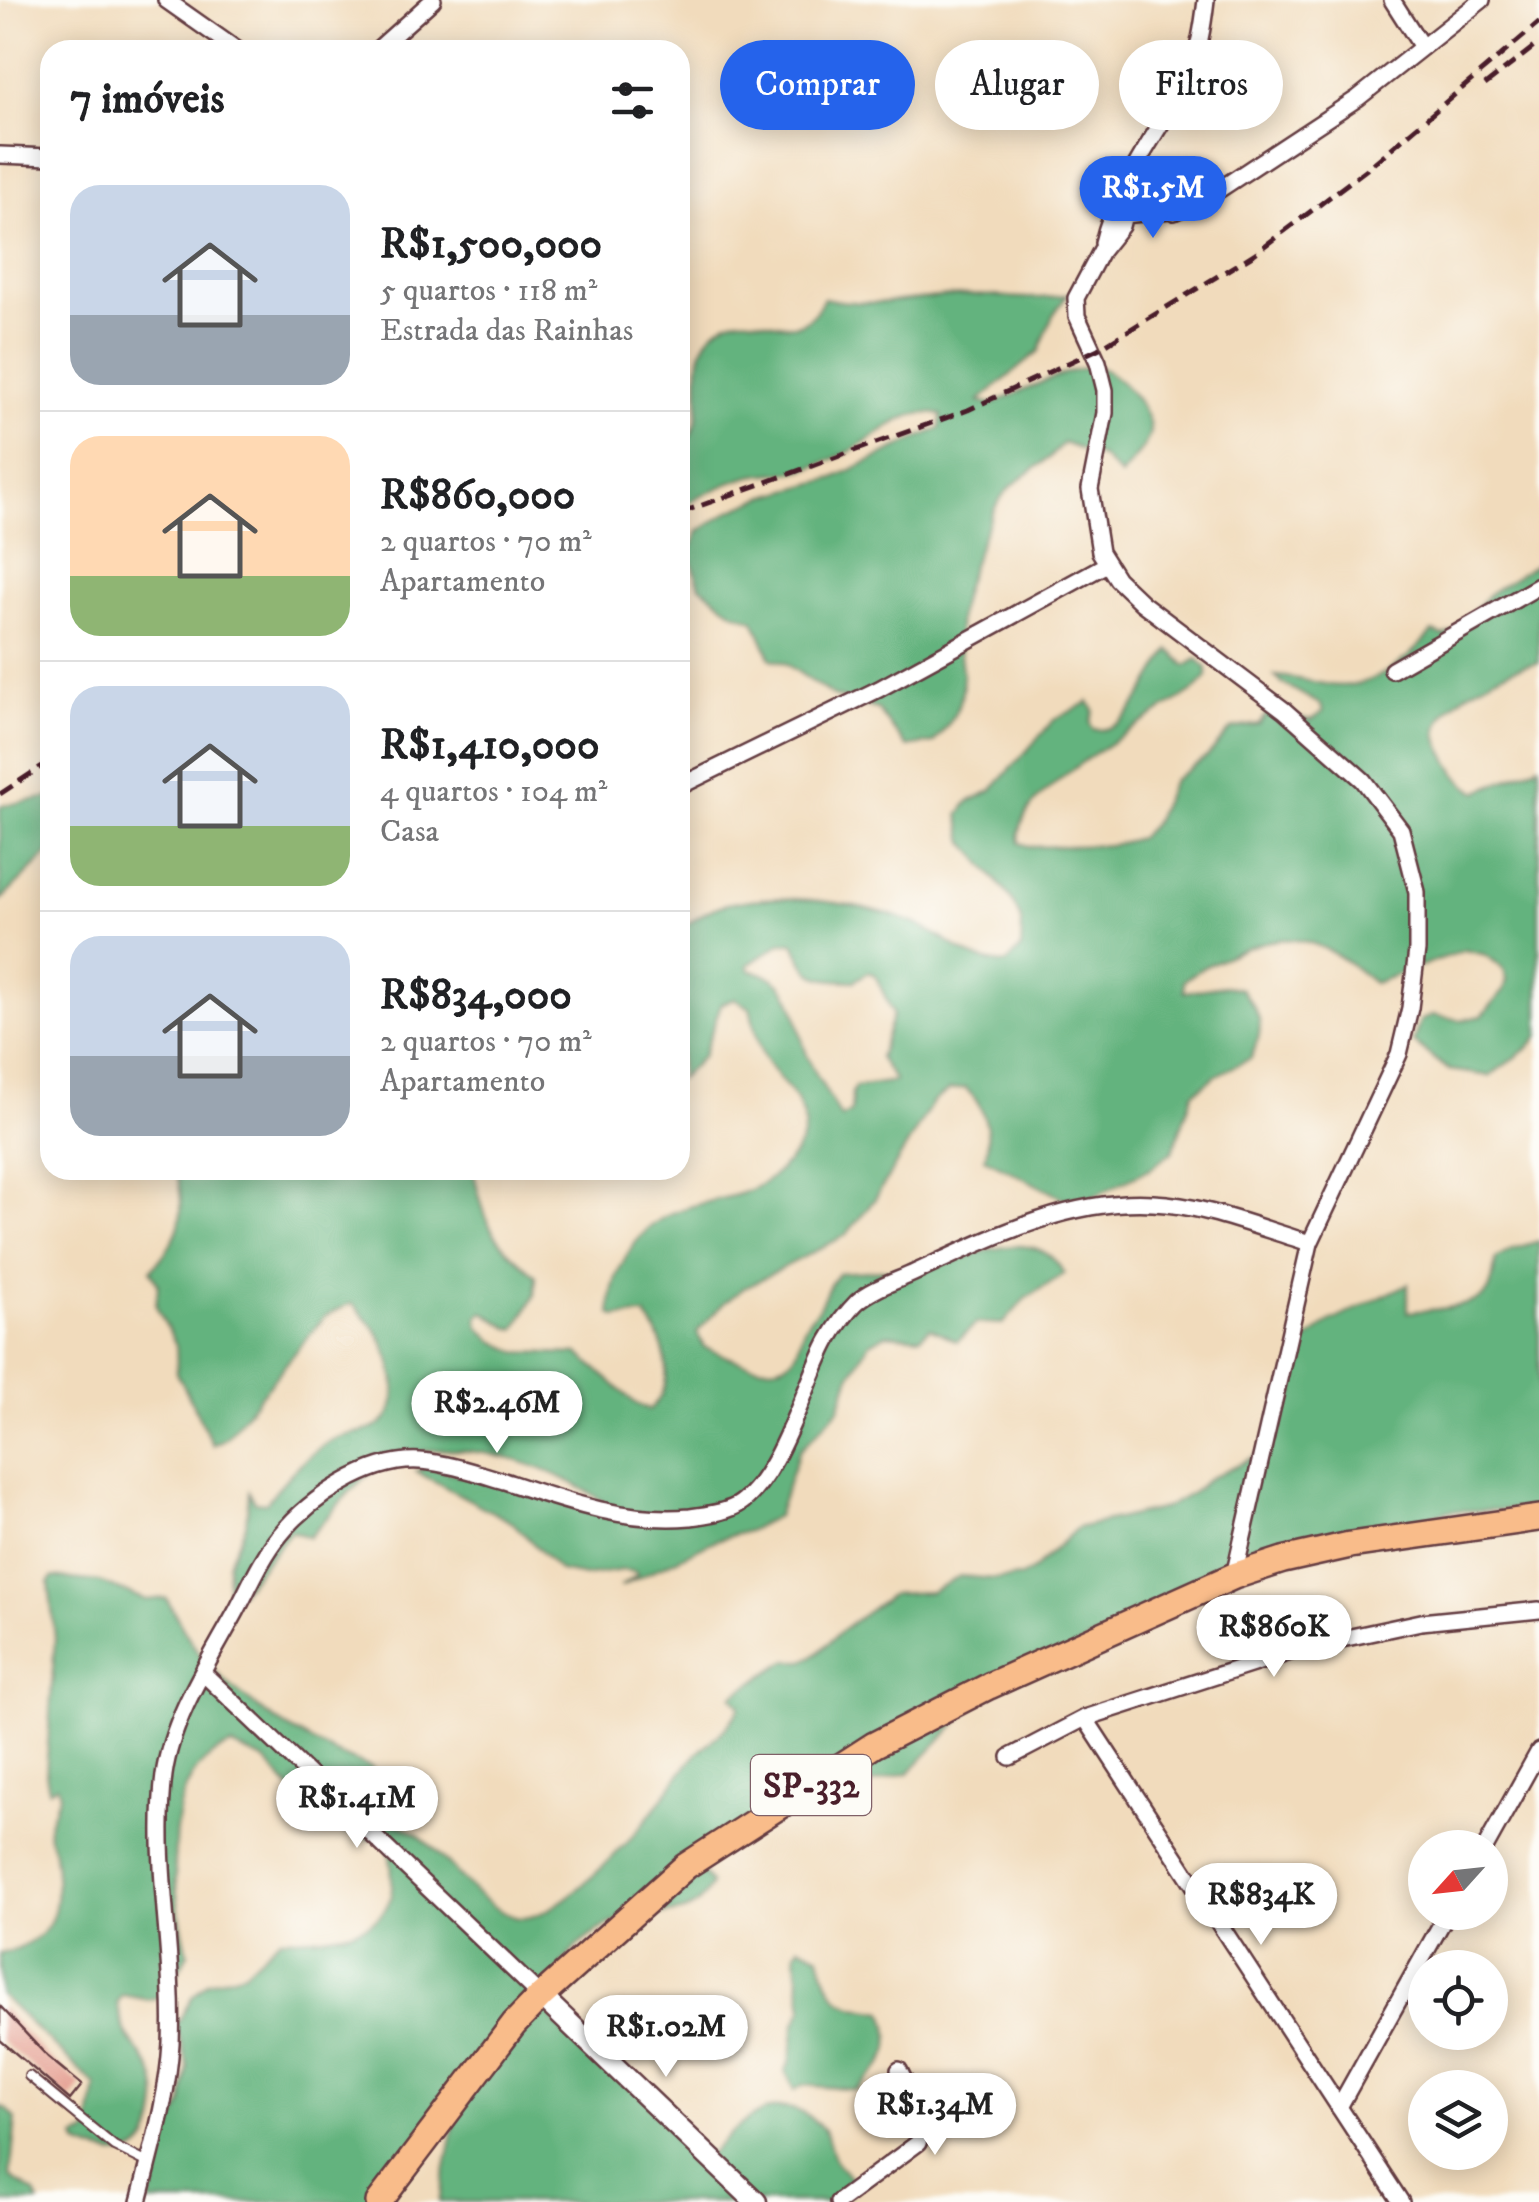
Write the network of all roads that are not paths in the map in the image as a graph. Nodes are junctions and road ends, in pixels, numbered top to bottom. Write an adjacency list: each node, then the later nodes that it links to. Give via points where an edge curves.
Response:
1 (166, 0): 6 (street)
2 (433, 0): 7 (street)
3 (1206, 0): 11 (street, via 1190,73)
4 (1392, 0): 8 (street)
5 (1482, 0): 8 (street)
6 (224, 40)
7 (387, 40)
8 (1422, 47): 12 (street, via 1300,138)
9 (0, 155): 10 (street)
10 (40, 157)
11 (1129, 184): 13 (street, via 1142,203); 14 (street); 15 (street)
12 (1180, 209): 13 (street); 14 (street, via 1156,221)
13 (1158, 211): 14 (street)
14 (1130, 221): 15 (street)
15 (1100, 254): 16 (street, via 1078,290 1076,308 1105,390 1090,489)
16 (1107, 564): 19 (street, via 866,696); 20 (street, via 1142,603 1284,710 1363,780 1400,830 1410,859 1416,950 1399,1054)
17 (1539, 586): 18 (street)
18 (1392, 670)
19 (690, 781)
20 (1310, 1243): 22 (street); 24 (street, via 1176,1204 1120,1202 1028,1224 913,1273 859,1300 843,1318 754,1492 712,1514 623,1515 420,1461 369,1471 312,1505 280,1535)
21 (1539, 1518): 22 (main road, SP-332, via 1350,1546)
22 (1234, 1576): 30 (main road, SP-332, via 874,1745 686,1866)
23 (1539, 1610): 25 (street, via 1421,1622 1309,1646)
24 (203, 1673): 30 (street); 34 (street, via 165,1771 160,1836 171,2044)
25 (1085, 1718): 27 (street); 33 (street)
26 (1539, 1752): 28 (street)
27 (1010, 1757)
28 (1495, 1830)
29 (1438, 1930): 33 (street)
30 (541, 1996): 36 (main road, SP-332); 37 (street)
31 (899, 2070): 38 (street, via 921,2117 918,2144)
32 (29, 2076): 34 (lane, via 114,2146)
33 (1339, 2108): 39 (street)
34 (148, 2163): 35 (street)
35 (139, 2202)
36 (380, 2202)
37 (756, 2202)
38 (838, 2202)
39 (1401, 2202)

